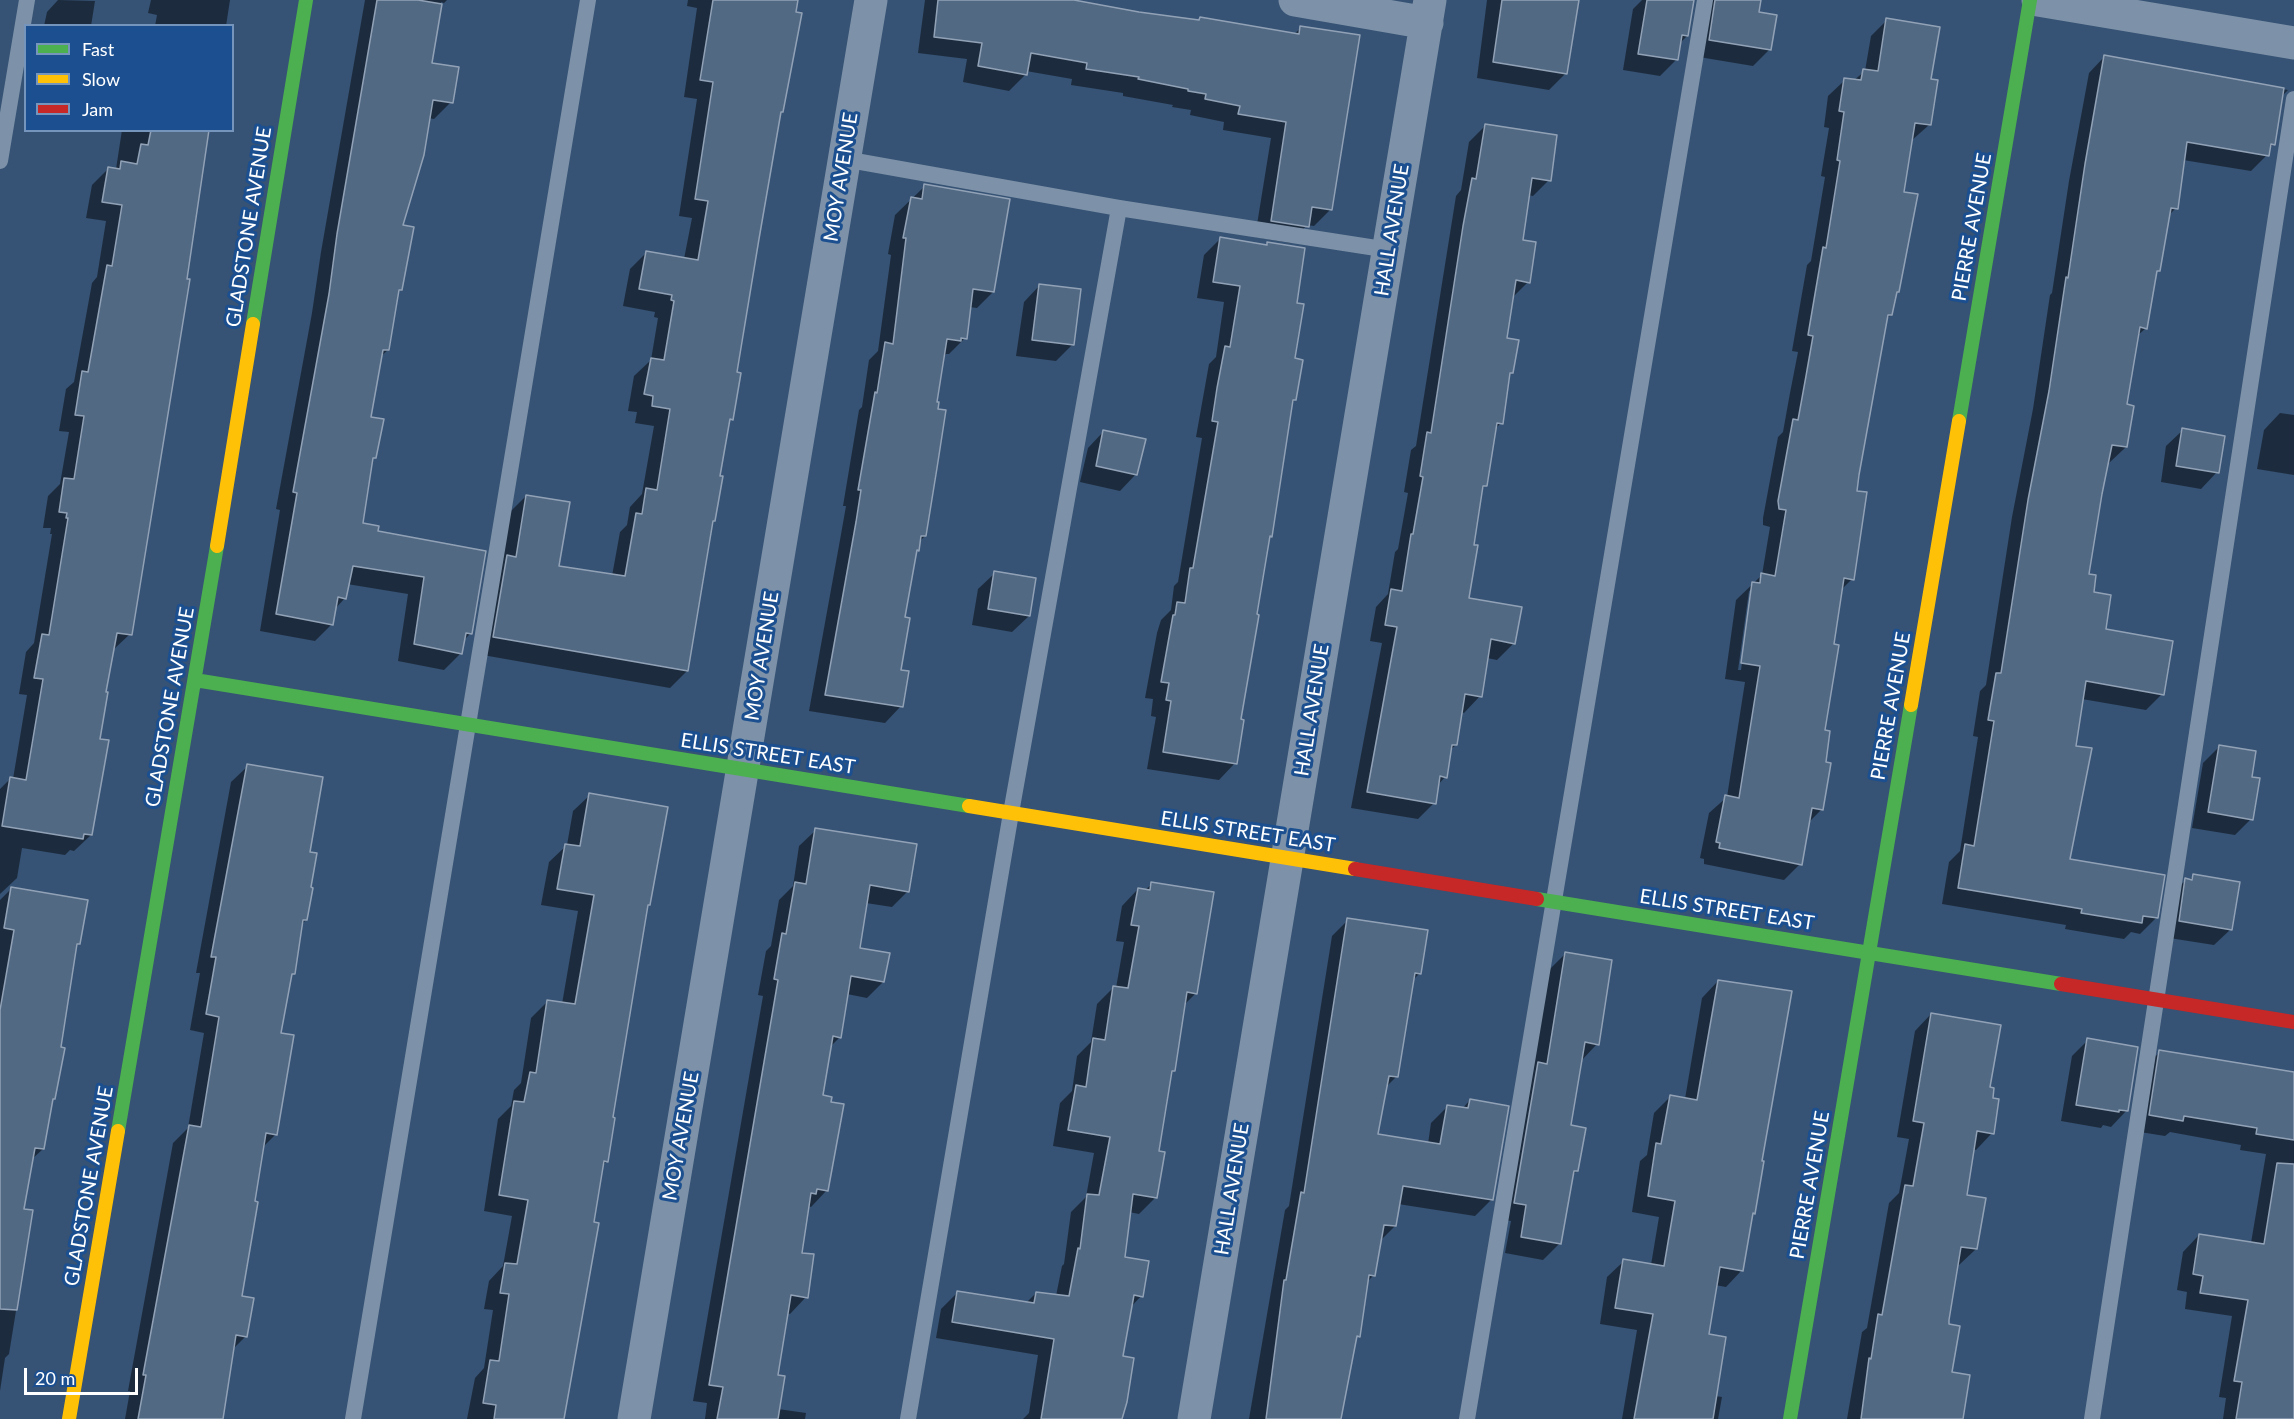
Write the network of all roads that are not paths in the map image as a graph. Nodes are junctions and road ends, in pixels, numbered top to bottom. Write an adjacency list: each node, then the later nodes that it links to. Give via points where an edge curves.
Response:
1 (27, 0): 13 (lane)
2 (306, 0): 16 (street, GLADSTONE AVENUE)
3 (588, 0): 17 (lane)
4 (871, 0): 12 (street, MOY AVENUE)
5 (1295, 0): 9 (street)
6 (1705, 0): 21 (lane)
7 (2030, 0): 22 (street, PIERRE AVENUE)
8 (2038, 0): 10 (street)
9 (1429, 11): 15 (street, HALL AVENUE)
10 (2294, 43)
11 (2294, 99): 23 (lane)
12 (844, 159): 14 (lane); 18 (street, MOY AVENUE)
13 (0, 161)
14 (1119, 208): 15 (lane); 19 (lane)
15 (1389, 250): 20 (street, HALL AVENUE)
16 (195, 680): 17 (street, ELLIS STREET EAST); 25 (street, GLADSTONE AVENUE)
17 (468, 725): 18 (street, ELLIS STREET EAST); 26 (lane)
18 (743, 770): 19 (street, ELLIS STREET EAST); 27 (street, MOY AVENUE)
19 (1011, 813): 20 (street, ELLIS STREET EAST); 28 (lane)
20 (1288, 858): 21 (street, ELLIS STREET EAST); 29 (street, HALL AVENUE)
21 (1554, 902): 22 (street, ELLIS STREET EAST); 30 (lane)
22 (1869, 953): 23 (street, ELLIS STREET EAST); 31 (street, PIERRE AVENUE)
23 (2157, 1000): 24 (street, ELLIS STREET EAST); 32 (lane)
24 (2294, 1022)
25 (69, 1419)
26 (353, 1419)
27 (634, 1419)
28 (908, 1419)
29 (1194, 1419)
30 (1467, 1419)
31 (1790, 1419)
32 (2092, 1419)

